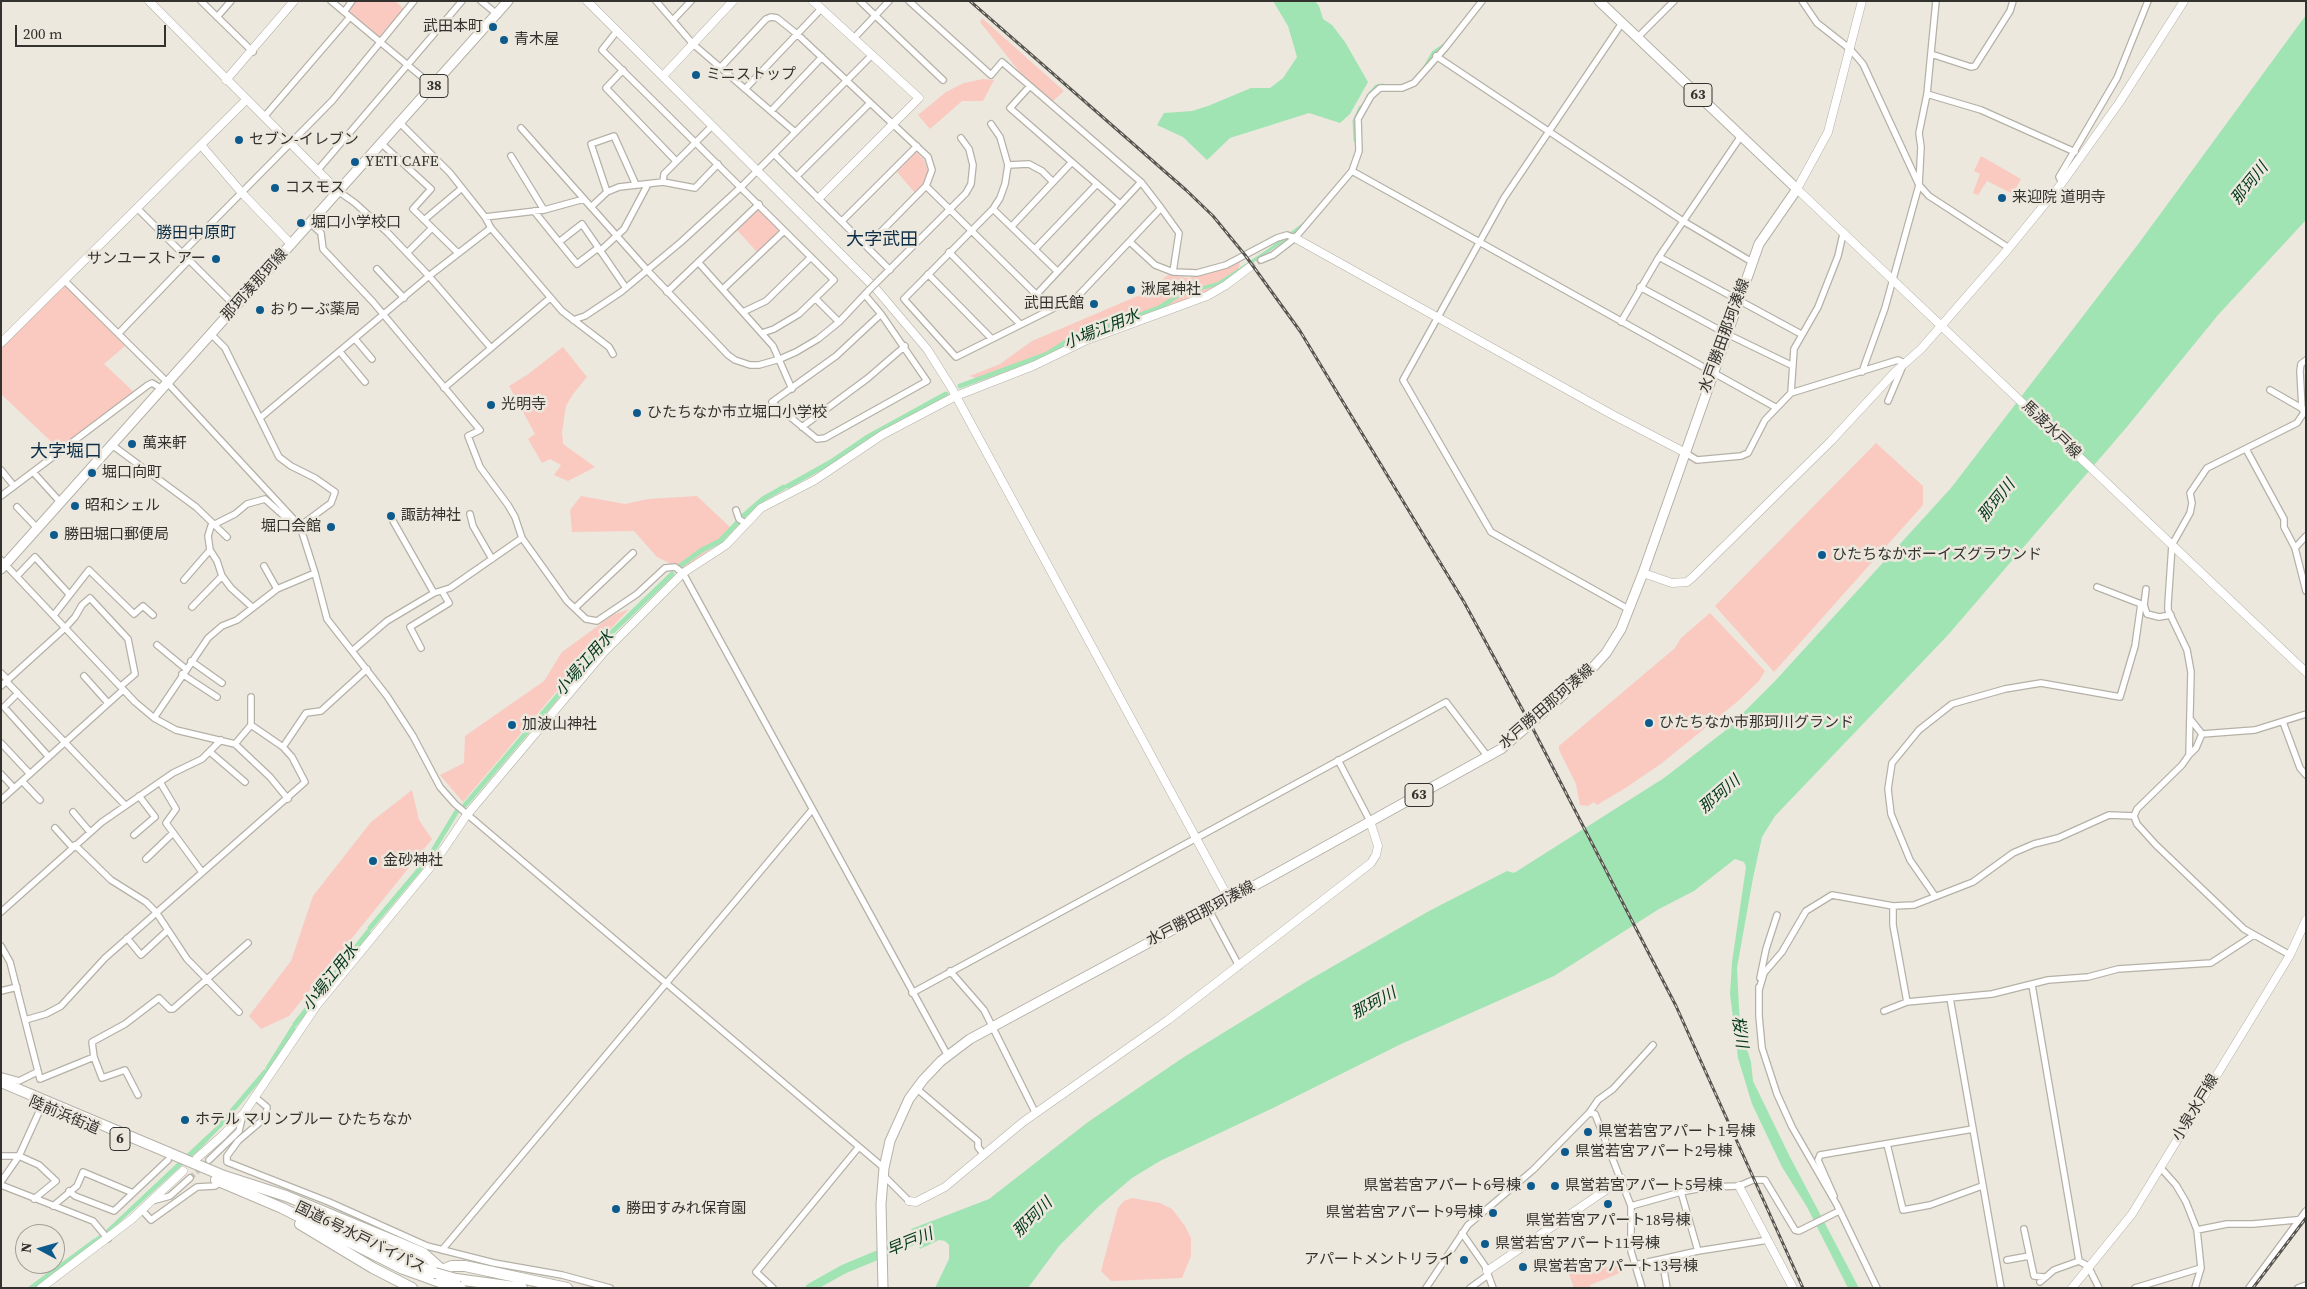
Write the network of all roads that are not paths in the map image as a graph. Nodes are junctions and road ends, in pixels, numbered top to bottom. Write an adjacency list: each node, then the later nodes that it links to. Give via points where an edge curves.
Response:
1 (149, 1): 52 (street)
2 (201, 1): 32 (street)
3 (230, 1): 32 (street)
4 (294, 1): 43 (street)
5 (331, 1): 29 (street)
6 (352, 1): 29 (street)
7 (414, 1): 40 (street)
8 (462, 1): 48 (street)
9 (481, 1): 30 (street)
10 (508, 1): 30 (main road, 那珂湊那珂線 / 38)
11 (587, 1): 36 (street)
12 (656, 1): 34 (street)
13 (691, 1): 34 (street)
14 (733, 1): 41 (street)
15 (813, 1): 28 (street)
16 (860, 1): 31 (street)
17 (889, 1): 31 (street)
18 (909, 1): 55 (street, via 990,75 1002,62)
19 (1482, 1): 46 (street, via 1446,48)
20 (1599, 1): 35 (main road, 63)
21 (1674, 1): 39 (street)
22 (1802, 1): 42 (street, via 1818,23)
23 (1862, 1): 42 (street)
24 (1936, 1): 44 (street)
25 (2013, 1): 44 (street, via 1975,66)
26 (2148, 1): 77 (street, via 2117,78)
27 (2184, 1): 92 (street)
28 (821, 8): 37 (street); 38 (street)
29 (344, 12): 33 (street)
30 (498, 15): 56 (main road, 那珂湊那珂線 / 38)
31 (875, 16): 38 (street); 54 (street)
32 (217, 17): 43 (street)
33 (350, 17): 40 (street); 62 (street)
34 (673, 20): 41 (street)
35 (1622, 23): 39 (main road, 63); 68 (street)
36 (617, 32): 50 (street, via 602,50); 51 (street)
37 (797, 34): 47 (street); 49 (street, via 771,16); 57 (street)
38 (854, 38): 45 (street)
39 (1638, 38): 70 (main road, 63)
40 (381, 41): 48 (street); 73 (street, via 332,101)
41 (693, 44): 49 (street); 51 (street)
42 (1850, 49): 95 (street, via 1863,64); 99 (street, via 1828,132)
43 (253, 52): 52 (street)
44 (1931, 54): 58 (street)
45 (872, 55): 53 (street); 64 (street, via 919,98)
46 (1436, 56): 68 (street); 86 (street, via 1414,83 1402,88 1380,88 1371,96 1358,119 1359,151)
47 (822, 57): 53 (street); 61 (street)
48 (409, 64): 56 (street); 85 (street)
49 (721, 67): 57 (street)
50 (623, 70): 72 (street); 80 (street, via 606,88)
51 (663, 76): 66 (street)
52 (226, 80): 59 (street)
53 (847, 80): 60 (street); 69 (street)
54 (943, 80)
55 (1030, 86): 81 (street, via 1010,108); 90 (street)
56 (434, 87): 63 (main road, 那珂湊那珂線 / 38)
57 (745, 89): 61 (street)
58 (1927, 94): 77 (street, via 1982,110); 95 (street, via 1919,133)
59 (246, 100): 62 (street); 75 (street)
60 (870, 103): 64 (street); 87 (street)
61 (771, 111): 69 (street)
62 (264, 117): 73 (street)
63 (401, 124): 74 (main road, 那珂湊那珂線 / 38); 98 (street)
64 (893, 124): 76 (street); 103 (street)
65 (991, 124): 83 (street, via 1000,137)
66 (712, 126): 72 (street); 84 (street)
67 (521, 128): 104 (street)
68 (1548, 131): 117 (street); 129 (street)
69 (795, 132): 78 (street)
70 (1741, 136): 99 (main road, 63); 117 (street)
71 (962, 138): 112 (street, via 971,156 972,174 966,193)
72 (696, 141): 80 (street); 82 (street)
73 (291, 144): 85 (street); 102 (street)
74 (382, 144): 100 (main road, 那珂湊那珂線 / 38); 115 (street, via 431,189 413,209)
75 (201, 145): 102 (street); 108 (street)
76 (917, 146): 96 (street, via 931,164 932,176); 116 (street)
77 (2075, 152): 92 (street, via 2059,177)
78 (774, 154): 84 (street); 87 (street)
79 (511, 156): 111 (street)
80 (676, 161): 89 (street, via 664,174)
81 (1071, 162): 88 (street); 94 (street)
82 (718, 164): 89 (street, via 695,188); 97 (street)
83 (1008, 165): 88 (street, via 1029,164); 110 (street, via 1005,184)
84 (757, 170): 97 (street); 201 (street, via 895,309 927,349)
85 (317, 171): 100 (street)
86 (1352, 171): 126 (street); 129 (street)
87 (797, 176): 103 (street)
88 (1052, 181): 119 (street)
89 (663, 182): 91 (street)
90 (1141, 182): 106 (street); 109 (street)
91 (648, 184): 93 (street); 125 (street)
92 (2062, 184): 132 (street)
93 (636, 185): 101 (street, via 619,186); 101 (street, via 614,136 591,144)
94 (1096, 185): 106 (street); 133 (street)
95 (1919, 185): 132 (street, via 1936,201); 154 (street)
96 (926, 186): 112 (street); 131 (street)
97 (741, 187): 105 (street); 148 (street)
98 (462, 188): 114 (street); 115 (street)
99 (1797, 189): 124 (street, 馬渡水戸線); 144 (main road, 水戸勝田那珂湊線 / 63, via 1763,235)
100 (338, 191): 118 (main road, 那珂湊那珂線 / 38); 137 (street)
101 (607, 192): 107 (street)
102 (242, 193): 130 (street); 136 (street)
103 (819, 198): 116 (street)
104 (584, 199): 107 (street); 111 (street)
105 (759, 204): 123 (street); 143 (street)
106 (1120, 204): 149 (street)
107 (591, 206): 125 (street)
108 (137, 208): 136 (street); 153 (street)
109 (1162, 208): 128 (street); 150 (street, via 1179,233)
110 (993, 209): 119 (street); 122 (street)
111 (544, 210): 113 (street)
112 (951, 210): 122 (street); 147 (street)
113 (534, 211): 114 (street); 127 (street)
114 (485, 217): 121 (street)
115 (424, 220): 120 (street)
116 (842, 221): 131 (street)
117 (1684, 221): 140 (street); 144 (street)
118 (310, 223): 130 (main road, 那珂湊那珂線 / 38); 169 (street, via 321,233 323,249)
119 (1012, 226): 133 (street)
120 (432, 228): 137 (street); 138 (street)
121 (490, 228): 138 (street); 162 (street)
122 (972, 230): 135 (street); 159 (street)
123 (784, 231): 139 (street); 157 (street)
124 (1844, 234): 154 (street, 馬渡水戸線); 180 (street, via 1818,307)
125 (618, 236): 134 (street); 148 (street)
126 (1294, 238): 142 (street); 150 (street, via 1288,235 1277,238 1240,259 1210,270); 170 (street)
127 (559, 242): 134 (street, via 578,264); 134 (street, via 582,224)
128 (1130, 242): 150 (street, via 1155,265); 166 (street, via 1078,296)
129 (1479, 242): 170 (street); 173 (street)
130 (291, 244): 165 (main road, 那珂湊那珂線 / 38)
131 (867, 246): 147 (street)
132 (2009, 248): 175 (street)
133 (1035, 249): 149 (street)
134 (599, 250): 156 (street)
135 (949, 252): 151 (street); 174 (street)
136 (182, 253): 141 (street)
137 (408, 253): 152 (street)
138 (458, 253): 152 (street)
139 (811, 257): 163 (street, via 834,280); 167 (street, via 766,301)
140 (1659, 257): 155 (street); 164 (street)
141 (189, 260): 165 (street); 176 (street)
142 (1262, 260)
143 (698, 262): 157 (street); 158 (street)
144 (1752, 262): 164 (main road, 水戸勝田那珂湊線 / 63)
145 (1250, 267): 201 (street, via 1207,296 1100,334 1009,377)
146 (377, 269): 161 (street)
147 (890, 270): 160 (street, bridge)
148 (648, 271): 156 (street); 158 (street)
149 (1058, 271): 159 (street)
150 (1173, 272)
151 (928, 274): 181 (street); 181 (street, via 904,299 956,357)
152 (430, 276): 161 (street); 185 (street)
153 (64, 280): 176 (street); 183 (street)
154 (1892, 280): 175 (street, 馬渡水戸線); 193 (street)
155 (1640, 287): 173 (street); 179 (street)
156 (626, 288): 171 (street, via 585,316)
157 (723, 289): 167 (street)
158 (667, 292): 189 (street, via 735,360 750,365)
159 (1037, 294): 166 (street)
160 (864, 295): 168 (street); 172 (street)
161 (404, 298): 169 (street)
162 (550, 298): 171 (street); 185 (street)
163 (816, 300): 172 (street); 177 (street, via 788,322)
164 (1738, 301): 179 (main road, 水戸勝田那珂湊線 / 63); 180 (street)
165 (235, 306): 178 (main road, 那珂湊那珂線 / 38)
166 (1051, 309): 174 (street)
167 (743, 312): 177 (street)
168 (881, 314): 184 (street); 198 (street, via 848,346)
169 (383, 316): 182 (street); 197 (street)
170 (1438, 318): 209 (street); 249 (street, via 1404,376 1404,384 1490,532)
171 (573, 320): 187 (street, via 609,347)
172 (839, 322): 189 (street, via 818,339)
173 (1621, 322): 194 (street)
174 (1020, 324): 181 (street)
175 (1942, 327): 191 (street); 226 (street, 馬渡水戸線)
176 (118, 333): 196 (street)
177 (762, 333): 189 (street)
178 (211, 334): 196 (main road, 那珂湊那珂線 / 38); 205 (street, via 225,348)
179 (1726, 334): 192 (street); 194 (main road, 水戸勝田那珂湊線 / 63)
180 (1802, 334): 192 (street, via 1794,349)
181 (991, 338)
182 (355, 339): 186 (street); 188 (street)
183 (1, 343)
184 (905, 346): 206 (street); 206 (street, via 927,381 824,438 817,439)
185 (491, 348): 197 (street)
186 (340, 352): 195 (street); 205 (street)
187 (613, 354)
188 (372, 359)
189 (780, 359): 198 (street)
190 (2306, 360): 204 (street, via 2300,371)
191 (1904, 363): 193 (street, via 1898,360); 202 (street); 234 (street, via 1831,441 1694,577 1687,582 1672,583)
192 (1793, 366): 200 (street)
193 (1862, 372): 200 (street)
194 (1713, 373): 203 (street); 209 (main road, 水戸勝田那珂湊線 / 63)
195 (365, 382)
196 (165, 386): 207 (main road, 那珂湊那珂線 / 38); 211 (street, via 148,385); 221 (street)
197 (444, 388): 225 (street, via 480,430 468,436 480,467 515,517)
198 (792, 389): 206 (street, via 772,402)
199 (2270, 390): 204 (street)
200 (1791, 393): 203 (street)
201 (956, 396): 219 (street, via 882,435 815,480 761,508); 308 (street)
202 (1888, 400)
203 (1775, 407): 209 (street, via 1748,454 1697,460)
204 (2304, 410): 208 (street, via 2297,423)
205 (260, 418): 221 (street, via 280,456 335,492 332,503)
206 (802, 427)
207 (112, 445): 214 (main road, 那珂湊那珂線 / 38); 220 (street)
208 (2246, 449): 226 (street, via 2207,468 2202,474 2190,493 2190,512); 227 (street, via 2284,519 2284,527)
209 (1684, 452): 234 (main road, 水戸勝田那珂湊線 / 63)
210 (1, 470): 212 (street)
211 (33, 472): 212 (street); 214 (street)
212 (14, 486): 213 (street)
213 (1, 496)
214 (61, 503): 222 (main road, 那珂湊那珂線 / 38)
215 (18, 507): 222 (street)
216 (736, 510): 219 (street, via 738,519)
217 (470, 514): 230 (street, via 473,526)
218 (393, 521): 245 (street)
219 (745, 523): 235 (street, via 726,545)
220 (214, 524): 221 (street, via 247,504 265,499 294,525); 224 (street); 228 (street, via 208,536)
221 (300, 526): 233 (street)
222 (38, 529): 231 (main road, 那珂湊那珂線 / 38)
223 (2306, 536): 227 (street)
224 (227, 537)
225 (522, 538): 230 (street); 248 (street)
226 (2172, 545): 252 (street, via 2168,604); 260 (street, 馬渡水戸線)
227 (2295, 548): 243 (street)
228 (210, 550): 237 (street); 238 (street)
229 (633, 553): 248 (street)
230 (492, 559): 242 (street)
231 (3, 564): 236 (street)
232 (264, 566): 240 (street)
233 (315, 572): 240 (street); 256 (street, via 327,619)
234 (1643, 573): 249 (main road, 水戸勝田那珂湊線 / 63)
235 (682, 574): 248 (street, via 675,567 665,568 637,594 597,621 588,621); 299 (street); 301 (street, via 604,652)
236 (17, 576): 244 (street, via 35,558); 250 (street)
237 (222, 576): 246 (street); 247 (street)
238 (184, 580)
239 (2097, 587): 312 (street, via 2141,604 2135,646 2120,696 2041,683 1952,704 1919,730 1892,763 1888,790 1890,814 1910,860)
240 (276, 588): 247 (street)
241 (2146, 589): 252 (street, via 2144,605 2147,614)
242 (442, 591): 245 (street); 255 (street, via 449,603 410,627)
243 (2306, 591)
244 (69, 594): 250 (street); 251 (street, via 89,570 134,614 143,606)
245 (434, 594): 256 (street, via 387,621)
246 (192, 607)
247 (252, 607): 257 (street, via 208,638)
248 (575, 608)
249 (1630, 610): 285 (main road, 水戸勝田那珂湊線 / 63, via 1613,642 1588,674 1513,740)
250 (54, 615): 253 (street)
251 (152, 615)
252 (2171, 615): 273 (street, via 2188,650)
253 (65, 628): 263 (street); 266 (street); 266 (street, via 90,598 105,612 128,639 136,674)
254 (157, 645): 259 (street)
255 (421, 648)
256 (352, 651): 258 (street)
257 (191, 661): 259 (street); 264 (street)
258 (367, 669): 281 (street, via 321,711 306,714); 301 (street, via 406,725 440,787)
259 (184, 672): 269 (street); 272 (street)
260 (2306, 672)
261 (1, 673): 263 (street)
262 (84, 676): 270 (street)
263 (7, 681): 265 (street); 267 (street)
264 (222, 683)
265 (1, 686)
266 (122, 688): 270 (street); 272 (street)
267 (18, 693): 279 (street); 284 (street, via 4,707)
268 (251, 697): 275 (street)
269 (217, 698)
270 (108, 703): 279 (street)
271 (2306, 714): 274 (street)
272 (154, 718): 277 (street, via 176,730)
273 (2191, 720): 276 (street); 283 (street)
274 (2283, 722): 276 (street, via 2255,730); 289 (street, via 2300,768)
275 (251, 724): 280 (street); 281 (street)
276 (2202, 734): 283 (street)
277 (221, 740): 280 (street); 282 (street)
278 (1, 743): 288 (street)
279 (64, 743): 284 (street); 298 (street)
280 (235, 744): 295 (street)
281 (282, 747): 295 (street, via 296,762 305,782)
282 (210, 752): 291 (street); 292 (street)
283 (2189, 755): 302 (street)
284 (49, 757): 288 (street)
285 (1488, 757): 286 (street, via 1446,702); 303 (main road, 水戸勝田那珂湊線 / 63)
286 (1338, 760): 303 (street); 308 (street)
287 (1, 774): 293 (street)
288 (30, 774): 290 (street)
289 (2306, 775)
290 (22, 781): 293 (street); 297 (street)
291 (160, 782): 294 (street); 306 (street, via 176,809 166,824)
292 (245, 782)
293 (14, 788): 296 (street)
294 (139, 796): 298 (street); 307 (street, via 155,817)
295 (288, 799): 311 (street)
296 (1, 800)
297 (40, 800)
298 (125, 805): 305 (street)
299 (811, 811): 329 (street); 334 (street)
300 (73, 812): 305 (street)
301 (466, 816): 329 (street); 350 (street, via 438,859 317,1005)
302 (2134, 816): 312 (street, via 2109,815 2058,838 2034,844 2013,853 1973,882); 321 (street, via 2156,845)
303 (1370, 822): 313 (main road, 水戸勝田那珂湊線 / 63); 326 (street, via 1378,846 1371,863)
304 (55, 828): 309 (street)
305 (90, 832): 309 (street)
306 (172, 833): 310 (street); 311 (street)
307 (134, 835)
308 (1196, 838): 313 (street); 327 (street)
309 (74, 846): 316 (street); 317 (street, via 111,880)
310 (146, 859)
311 (202, 872): 317 (street)
312 (1935, 896): 314 (street, via 1914,905)
313 (1229, 899): 315 (main road, 水戸勝田那珂湊線 / 63)
314 (1893, 906): 332 (street, via 1832,895 1806,912 1778,958 1764,972); 336 (street, via 1893,925)
315 (1209, 910): 326 (street); 340 (main road, 水戸勝田那珂湊線 / 63)
316 (1, 912)
317 (156, 912): 320 (street); 322 (street)
318 (1777, 915): 332 (street, via 1762,965)
319 (2306, 920): 325 (street, 小泉水戸線)
320 (168, 930): 322 (street, via 141,955); 328 (street, via 187,959)
321 (2254, 935): 325 (street); 330 (street, via 2211,963 2118,968 2088,977 2063,977)
322 (127, 938): 339 (street, via 61,1006)
323 (248, 943): 328 (street)
324 (1, 946): 331 (street, via 10,962)
325 (2290, 955): 364 (street, 小泉水戸線)
326 (1239, 966): 352 (street, via 1168,1020)
327 (950, 971): 334 (street); 340 (street, via 984,1010)
328 (207, 980): 338 (street); 343 (street, via 173,1009 159,998 125,1024 92,1042)
329 (666, 985): 357 (street); 393 (street)
330 (2032, 985): 335 (street, via 1992,994); 399 (street)
331 (17, 987): 333 (street); 339 (street)
332 (1759, 990): 383 (street, via 1760,1032 1770,1076 1792,1127)
333 (1, 991)
334 (912, 993): 342 (street)
335 (1950, 998): 336 (street); 355 (street)
336 (1907, 1002): 337 (street)
337 (1884, 1011)
338 (239, 1012)
339 (26, 1020): 344 (street)
340 (992, 1027): 342 (main road, 水戸勝田那珂湊線 / 63); 352 (street)
341 (1653, 1045): 353 (street)
342 (948, 1056): 347 (main road, 水戸勝田那珂湊線 / 63)
343 (94, 1057): 344 (street, via 40,1079); 349 (street, via 102,1078 125,1070)
344 (37, 1072): 345 (street, via 20,1081)
345 (1, 1076)
346 (1, 1082): 351 (highway, 陸前浜街道 / 6)
347 (916, 1088): 358 (street, via 978,1141); 366 (main road, 水戸勝田那珂湊線 / 63, via 894,1128)
348 (1, 1090): 351 (highway, 陸前浜街道 / 6)
349 (138, 1095)
350 (256, 1097): 354 (street); 392 (street, via 267,1107 266,1117 238,1141 227,1156 228,1162 330,1202)
351 (43, 1104): 360 (street); 362 (highway, 陸前浜街道 / 6); 368 (highway, 陸前浜街道 / 6)
352 (1035, 1112): 358 (street)
353 (1589, 1113): 369 (street, via 1594,1114); 389 (street, via 1539,1164)
354 (243, 1114): 361 (street); 363 (street, via 234,1138)
355 (1972, 1129): 356 (street); 373 (street)
356 (1887, 1144): 373 (street, via 1902,1210 1930,1205); 383 (street, via 1817,1157)
357 (858, 1148): 366 (street); 414 (street, via 756,1272)
358 (984, 1155): 380 (street, via 945,1187 916,1202)
359 (1, 1156): 360 (street)
360 (19, 1156): 371 (street); 378 (street, via 39,1165 56,1180)
361 (197, 1158)
362 (168, 1160): 370 (highway, 陸前浜街道 / 6); 377 (street)
363 (210, 1160)
364 (2160, 1167): 388 (street, via 2186,1202); 402 (street, 小泉水戸線, via 2132,1214)
365 (183, 1171): 379 (street)
366 (884, 1172): 380 (street); 415 (main road, 水戸勝田那珂湊線 / 63)
367 (190, 1178): 379 (street, via 170,1196)
368 (232, 1179): 392 (highway, via 286,1196); 405 (highway, 国道6号水戸バイパス / 6, via 297,1207 392,1256)
369 (1622, 1179): 382 (street); 404 (street)
370 (221, 1182): 374 (highway, 陸前浜街道 / 6); 384 (street, via 216,1186 197,1187 151,1220)
371 (1, 1183): 378 (street)
372 (1739, 1186): 376 (street); 383 (street, via 1753,1180 1765,1180 1795,1230 1802,1230); 391 (street)
373 (1982, 1186): 423 (street)
374 (238, 1189): 405 (highway, 国道6号水戸バイパス / 6, via 395,1266); 410 (highway)
375 (69, 1191): 377 (street, via 114,1211); 377 (street, via 76,1186 83,1172); 381 (street)
376 (1682, 1192): 382 (street); 394 (street)
377 (133, 1193)
378 (34, 1199): 381 (street)
379 (152, 1201): 384 (street)
380 (909, 1201)
381 (53, 1206): 390 (street, via 93,1221)
382 (1632, 1206): 400 (street, via 1631,1251)
383 (1838, 1209): 422 (street)
384 (142, 1210): 390 (street)
385 (2306, 1211): 386 (street)
386 (2303, 1220): 388 (street, via 2227,1224); 408 (street)
387 (2024, 1229): 396 (street)
388 (2197, 1230): 403 (street)
389 (1462, 1233): 404 (street); 416 (street)
390 (108, 1239): 409 (street)
391 (1768, 1240): 394 (street); 421 (street)
392 (425, 1250): 393 (street); 405 (highway)
393 (442, 1250): 395 (street)
394 (1698, 1251): 397 (street)
395 (454, 1253): 401 (street); 413 (street)
396 (2029, 1256): 398 (street); 399 (street, via 2034,1276 2042,1280 2054,1270)
397 (1662, 1259): 400 (street); 420 (street)
398 (2007, 1260)
399 (2079, 1261): 402 (street)
400 (1635, 1265): 419 (street)
401 (452, 1266): 405 (highway); 412 (highway)
402 (2088, 1266): 424 (street, 小泉水戸線); 425 (street)
403 (2201, 1268): 426 (street); 427 (street)
404 (1488, 1273): 417 (street); 418 (street)
405 (439, 1275): 407 (highway, 国道6号水戸バイパス / 6, bridge)
406 (2306, 1285): 428 (street)
407 (457, 1286): 411 (highway, 国道6号水戸バイパス / 6)
408 (2250, 1287)
409 (41, 1288)
410 (412, 1288)
411 (522, 1288)
412 (567, 1288)
413 (610, 1288)
414 (774, 1288)
415 (883, 1288)
416 (1426, 1288)
417 (1470, 1288)
418 (1493, 1288)
419 (1642, 1288)
420 (1667, 1288)
421 (1793, 1288)
422 (1877, 1288)
423 (2001, 1288)
424 (2072, 1288)
425 (2099, 1288)
426 (2135, 1288)
427 (2195, 1288)
428 (2298, 1288)

